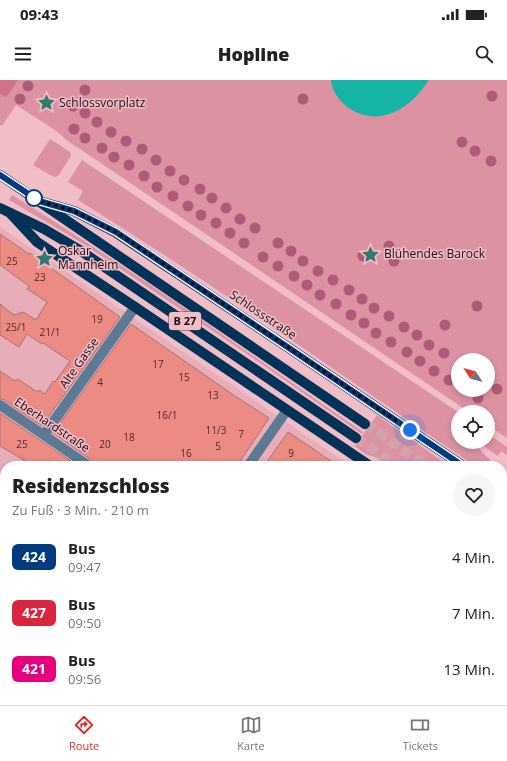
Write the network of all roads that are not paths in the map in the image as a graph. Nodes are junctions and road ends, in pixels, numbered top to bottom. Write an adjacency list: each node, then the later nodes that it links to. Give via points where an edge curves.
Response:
1 (0, 175): 2 (main road, Schlossstraße / B 27)
2 (39, 201): 8 (main road, Schlossstraße / B 27); 14 (main road, Schlossstraße, via 74,211 116,232)
3 (0, 208): 4 (main road, B 27)
4 (10, 213): 5 (main road, via 37,242); 10 (main road, B 27, via 78,249)
5 (135, 307): 7 (main road); 9 (street, Alte Gasse)
6 (0, 405): 9 (street, Eberhardstraße)
7 (287, 410): 12 (street); 13 (main road)
8 (365, 424)
9 (44, 435): 11 (street, Eberhardstraße)
10 (356, 438)
11 (82, 461)
12 (251, 461)
13 (363, 461)
14 (455, 461)

